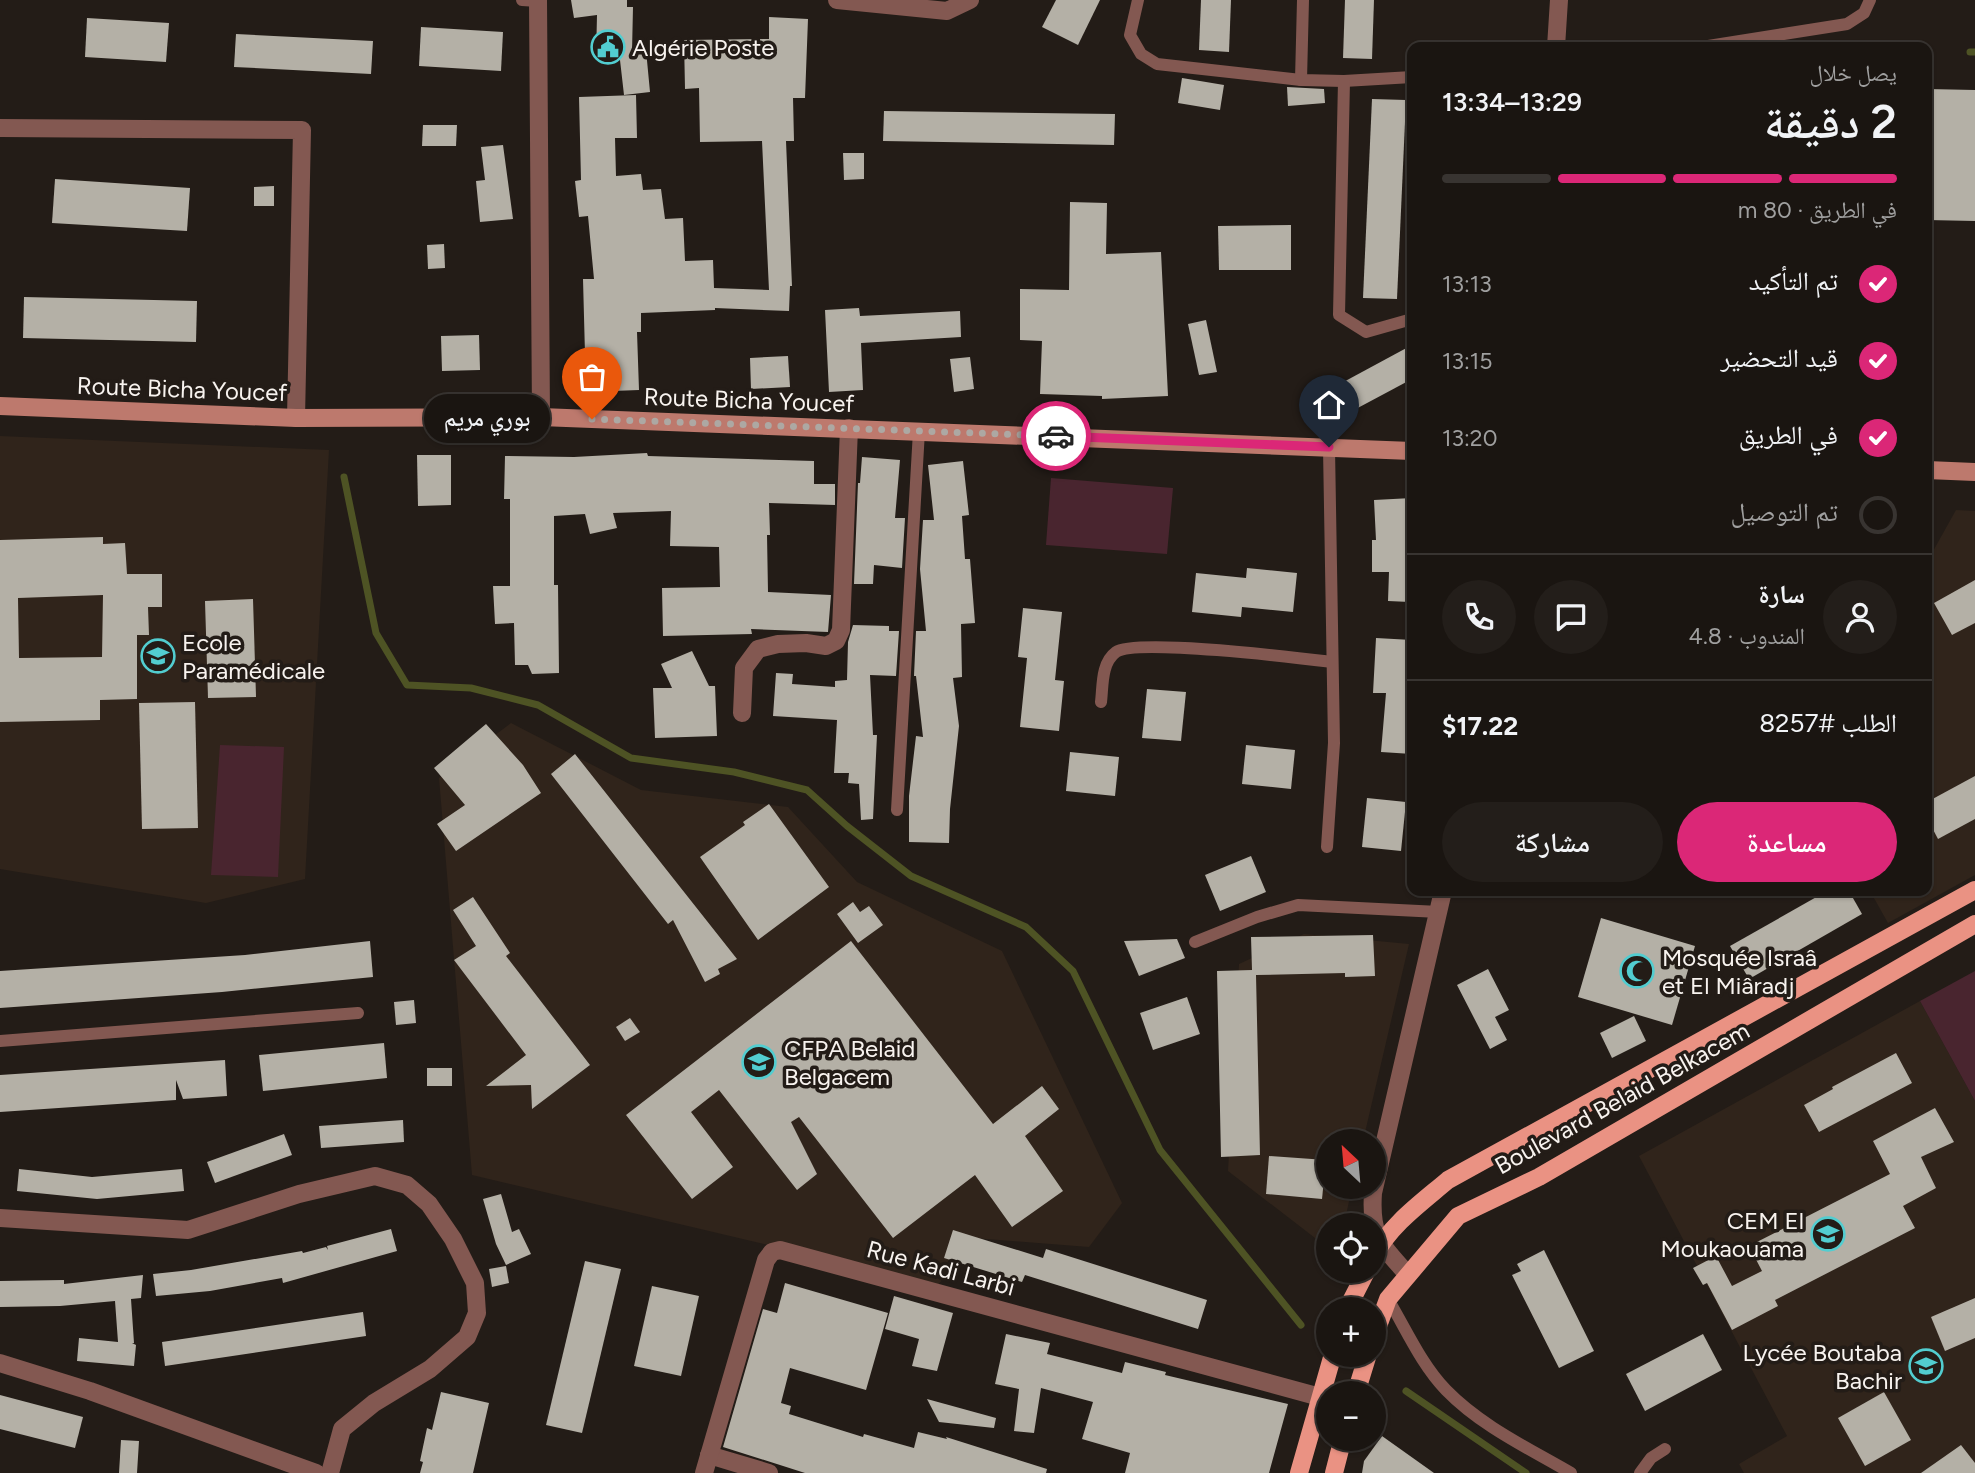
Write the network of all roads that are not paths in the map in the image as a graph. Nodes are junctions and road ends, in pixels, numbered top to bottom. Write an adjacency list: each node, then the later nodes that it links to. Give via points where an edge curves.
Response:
1 (522, 0): 2 (lane)
2 (538, 0): 17 (street)
3 (837, 0): 4 (street, via 947,11)
4 (970, 0)
5 (1138, 0): 12 (lane, via 1129,35 1141,54 1157,64)
6 (1303, 0): 12 (lane)
7 (1559, 0): 9 (street)
8 (1870, 0): 10 (lane, via 1864,13 1847,24)
9 (1556, 42)
10 (1734, 42)
11 (1407, 77): 13 (lane)
12 (1301, 80): 13 (lane)
13 (1344, 81): 15 (lane, via 1339,314 1366,332)
14 (0, 128): 18 (street, via 302,131)
15 (1407, 320)
16 (0, 406): 18 (main road, Route Bicha Youcef)
17 (541, 417): 18 (main road, Route Bicha Youcef); 19 (main road, Route Bicha Youcef)
18 (296, 418)
19 (849, 428): 20 (main road, Route Bicha Youcef); 27 (street, via 841,630 836,641 826,646 792,643 758,649 744,668)
20 (919, 431): 21 (main road, Route Bicha Youcef); 28 (lane)
21 (1329, 447): 22 (main road, Route Bicha Youcef); 25 (lane)
22 (1407, 451)
23 (1932, 470): 24 (main road)
24 (1975, 472)
25 (1332, 662): 26 (lane, via 1138,647 1116,651 1105,666); 29 (lane, via 1334,743)
26 (1101, 702)
27 (743, 713)
28 (897, 810)
29 (1327, 847)
30 (1975, 890): 39 (main road, Boulevard Belaid Belkacem, via 1448,1180)
31 (1442, 896): 32 (street)
32 (1439, 912): 34 (lane, via 1298,905); 37 (street)
33 (1975, 925): 41 (main road, Boulevard Belaid Belkacem, via 1539,1177 1458,1216)
34 (1195, 942)
35 (358, 1013): 36 (lane)
36 (0, 1041)
37 (1371, 1213)
38 (0, 1218): 51 (street, via 188,1230 299,1194 374,1176 407,1185 429,1204 453,1239 475,1283 477,1313 467,1337 430,1369 342,1429)
39 (1386, 1239)
40 (1386, 1257): 41 (street)
41 (1408, 1275): 42 (main road, Boulevard Belaid Belkacem)
42 (1388, 1298): 43 (main road, Boulevard Belaid Belkacem); 55 (lane, via 1444,1388 1476,1418)
43 (1386, 1303)
44 (0, 1363): 50 (street)
45 (1316, 1396): 49 (street, Rue Kadi Larbi, via 780,1250 766,1260)
46 (1316, 1411): 53 (main road)
47 (1665, 1449): 56 (lane)
48 (1340, 1451): 54 (main road)
49 (707, 1464): 52 (street)
50 (316, 1473)
51 (330, 1473)
52 (769, 1473)
53 (1299, 1473)
54 (1334, 1473)
55 (1571, 1473)
56 (1640, 1473)

